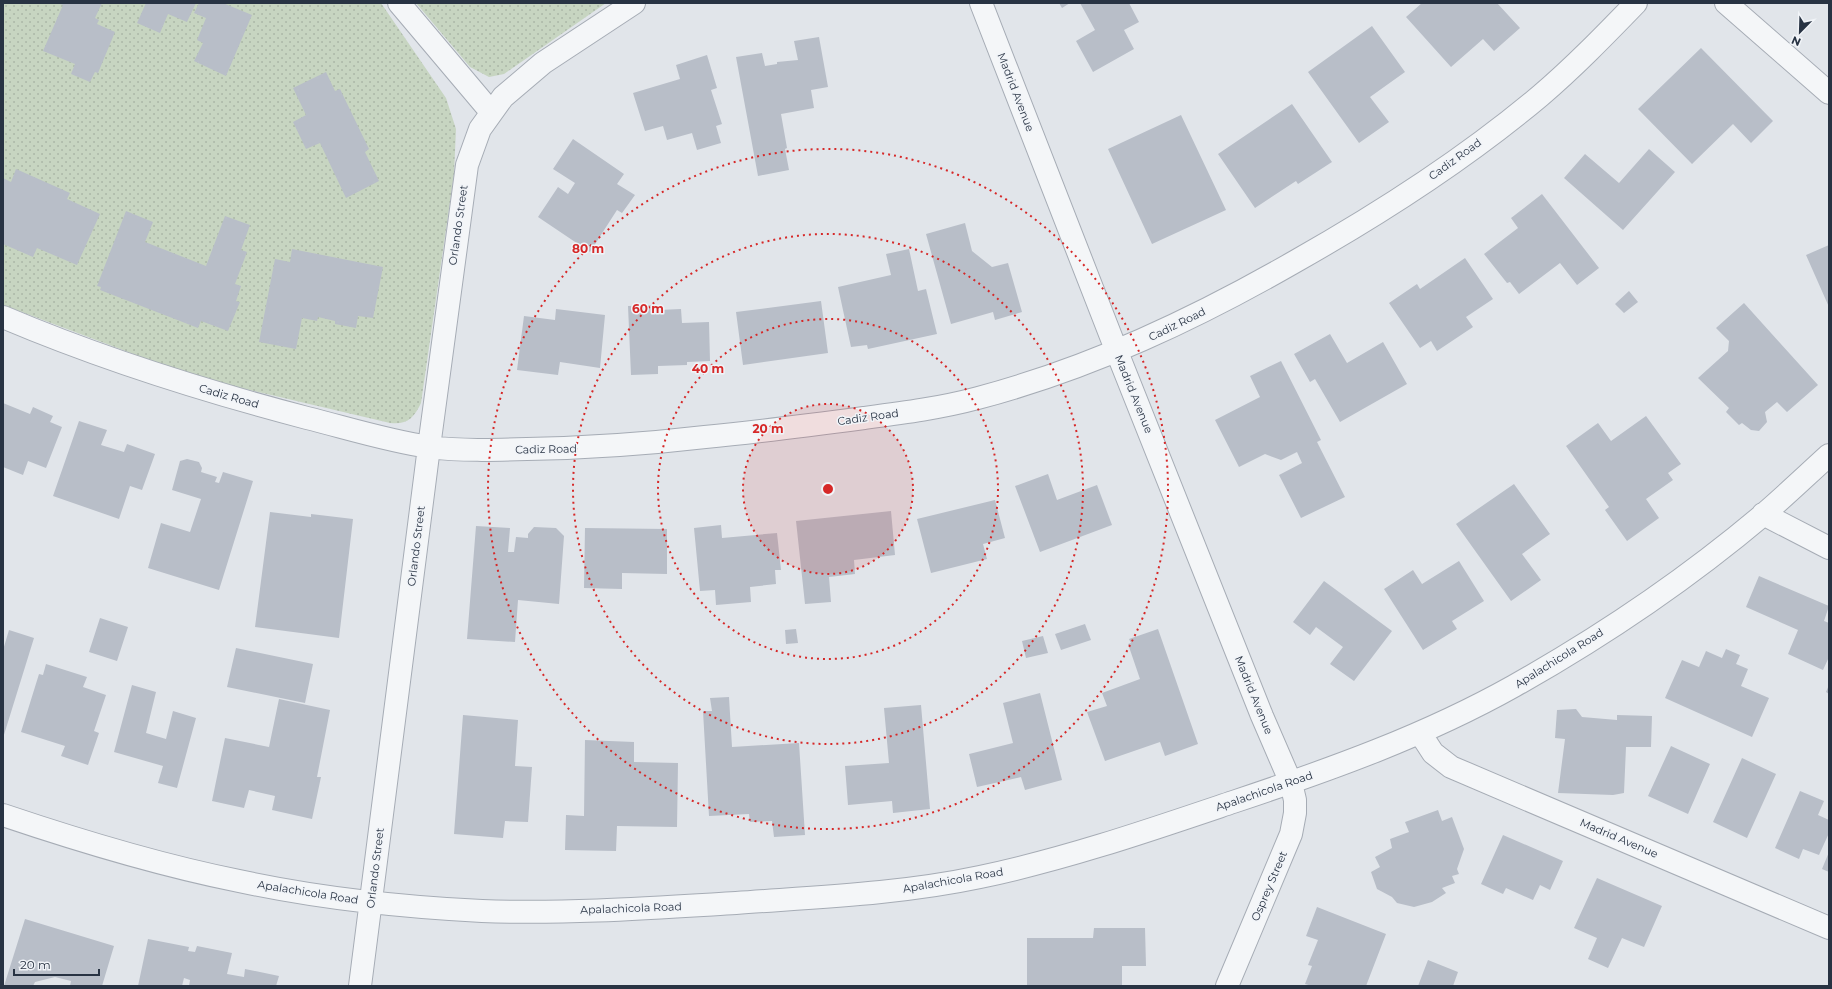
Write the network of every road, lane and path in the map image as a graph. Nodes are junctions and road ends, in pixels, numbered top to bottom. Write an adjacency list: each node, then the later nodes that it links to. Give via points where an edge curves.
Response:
1 (399, 3): 7 (street)
2 (634, 3): 7 (street, Orlando Street, via 525,78 502,97)
3 (981, 3): 9 (street, Madrid Avenue)
4 (1636, 3): 9 (street, Cadiz Road, via 1596,45 1538,97 1411,191 1340,236 1251,287)
5 (1726, 3): 6 (street)
6 (1829, 93)
7 (491, 112): 10 (street, Orlando Street, via 480,129 467,165)
8 (3, 317): 10 (street, Cadiz Road, via 125,365 213,392 358,431)
9 (1117, 352): 10 (street, Cadiz Road, via 1048,377 975,399 884,415 743,434 580,448 489,450); 15 (street, Madrid Avenue)
10 (429, 447): 17 (street, Orlando Street)
11 (1829, 455): 12 (street, Apalachicola Road)
12 (1763, 514): 13 (street); 14 (street, Apalachicola Road, via 1680,580 1594,637 1513,686)
13 (1829, 548)
14 (1420, 733): 15 (street, Apalachicola Road); 18 (street, Madrid Avenue, via 1433,753 1451,767)
15 (1291, 783): 17 (street, Apalachicola Road, via 1112,843 976,878 914,887 838,896 614,911 482,911); 20 (street, Osprey Street, via 1295,800 1291,834)
16 (3, 815): 17 (street, Apalachicola Road, via 97,845 200,872 289,890)
17 (371, 902): 19 (street, Orlando Street)
18 (1829, 928)
19 (360, 986)
20 (1227, 986)

